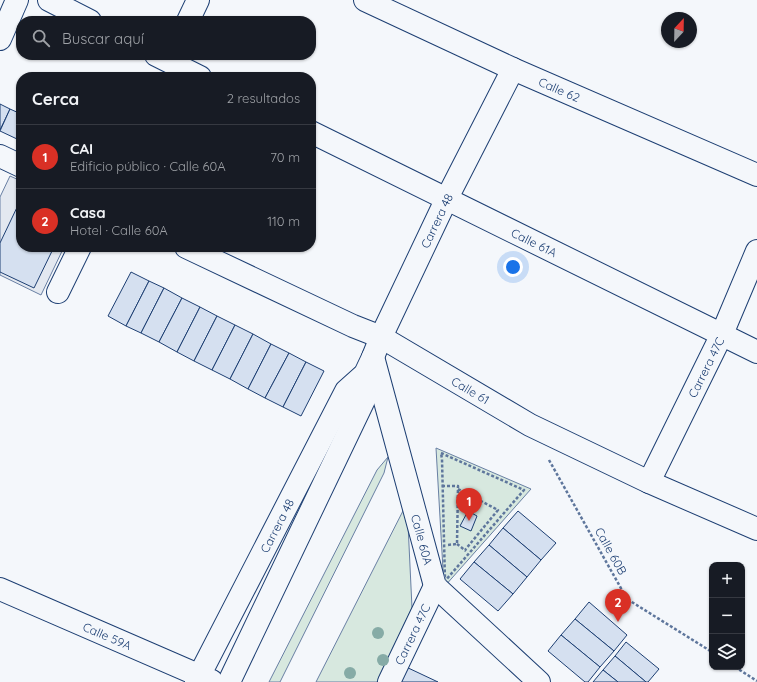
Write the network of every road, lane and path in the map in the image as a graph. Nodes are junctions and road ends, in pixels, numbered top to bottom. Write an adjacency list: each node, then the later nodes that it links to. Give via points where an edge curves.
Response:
1 (17, 0): 7 (street)
2 (49, 0): 5 (street)
3 (198, 0): 6 (street)
4 (368, 1): 9 (street, Calle 62)
5 (80, 16)
6 (190, 16)
7 (0, 39)
8 (164, 62): 10 (street)
9 (513, 69): 14 (street, Calle 62); 15 (street, Carrera 48)
10 (188, 72)
11 (316, 134): 15 (street, Calle 61A)
12 (0, 156): 13 (street)
13 (16, 164)
14 (757, 175)
15 (447, 198): 20 (street, Calle 61A); 22 (street, Carrera 48)
16 (757, 251): 20 (street, Carrera 47C)
17 (78, 252): 19 (street)
18 (197, 252): 22 (street, Calle 61, via 353,326)
19 (58, 292)
20 (722, 334): 21 (street, Calle 61A); 24 (street, Carrera 47C)
21 (757, 352)
22 (373, 356): 24 (street, Calle 61, via 530,425); 32 (street, Calle 60A); 36 (street, Carrera 48, via 346,391); 38 (street, Carrera 48, via 364,400)
23 (549, 460): 34 (path, Calle 60B, via 627,599)
24 (650, 482): 27 (street, Calle 61)
25 (442, 486): 26 (path, via 458,486); 29 (path); 31 (path, via 441,453 524,490)
26 (458, 489): 28 (path); 30 (path, via 498,510)
27 (757, 529)
28 (457, 544): 29 (path); 30 (path)
29 (444, 545): 31 (path, via 445,581)
30 (465, 550): 31 (path)
31 (469, 554)
32 (434, 586): 39 (street, Carrera 47C); 40 (street)
33 (0, 589): 36 (street, Calle 59A)
34 (709, 650)
35 (740, 670): 37 (path)
36 (203, 680)
37 (757, 681)
38 (229, 682)
39 (389, 682)
40 (539, 682)

